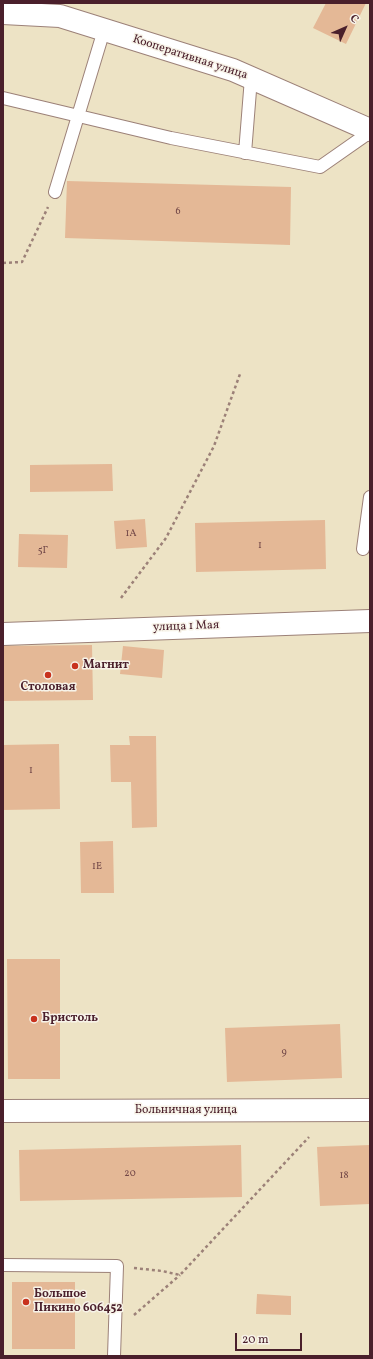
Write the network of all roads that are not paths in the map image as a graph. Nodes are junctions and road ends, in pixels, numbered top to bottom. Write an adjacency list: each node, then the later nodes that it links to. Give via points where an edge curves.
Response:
1 (63, 10): 2 (street, Кооперативная улица); 3 (street, Кооперативная улица)
2 (3, 14)
3 (104, 30): 4 (street, Кооперативная улица, via 233,70); 6 (lane)
4 (251, 78): 7 (street, Кооперативная улица); 8 (lane)
5 (3, 98): 6 (lane)
6 (78, 116): 8 (lane); 9 (lane)
7 (370, 131): 8 (lane, via 320,167)
8 (245, 153)
9 (54, 192)
10 (370, 497): 11 (lane)
11 (363, 549)
12 (370, 621): 13 (street, улица 1 Мая)
13 (3, 634)
14 (370, 1110): 15 (street, Больничная улица)
15 (3, 1111)
16 (3, 1265): 17 (lane, via 117,1266)
17 (114, 1356)

